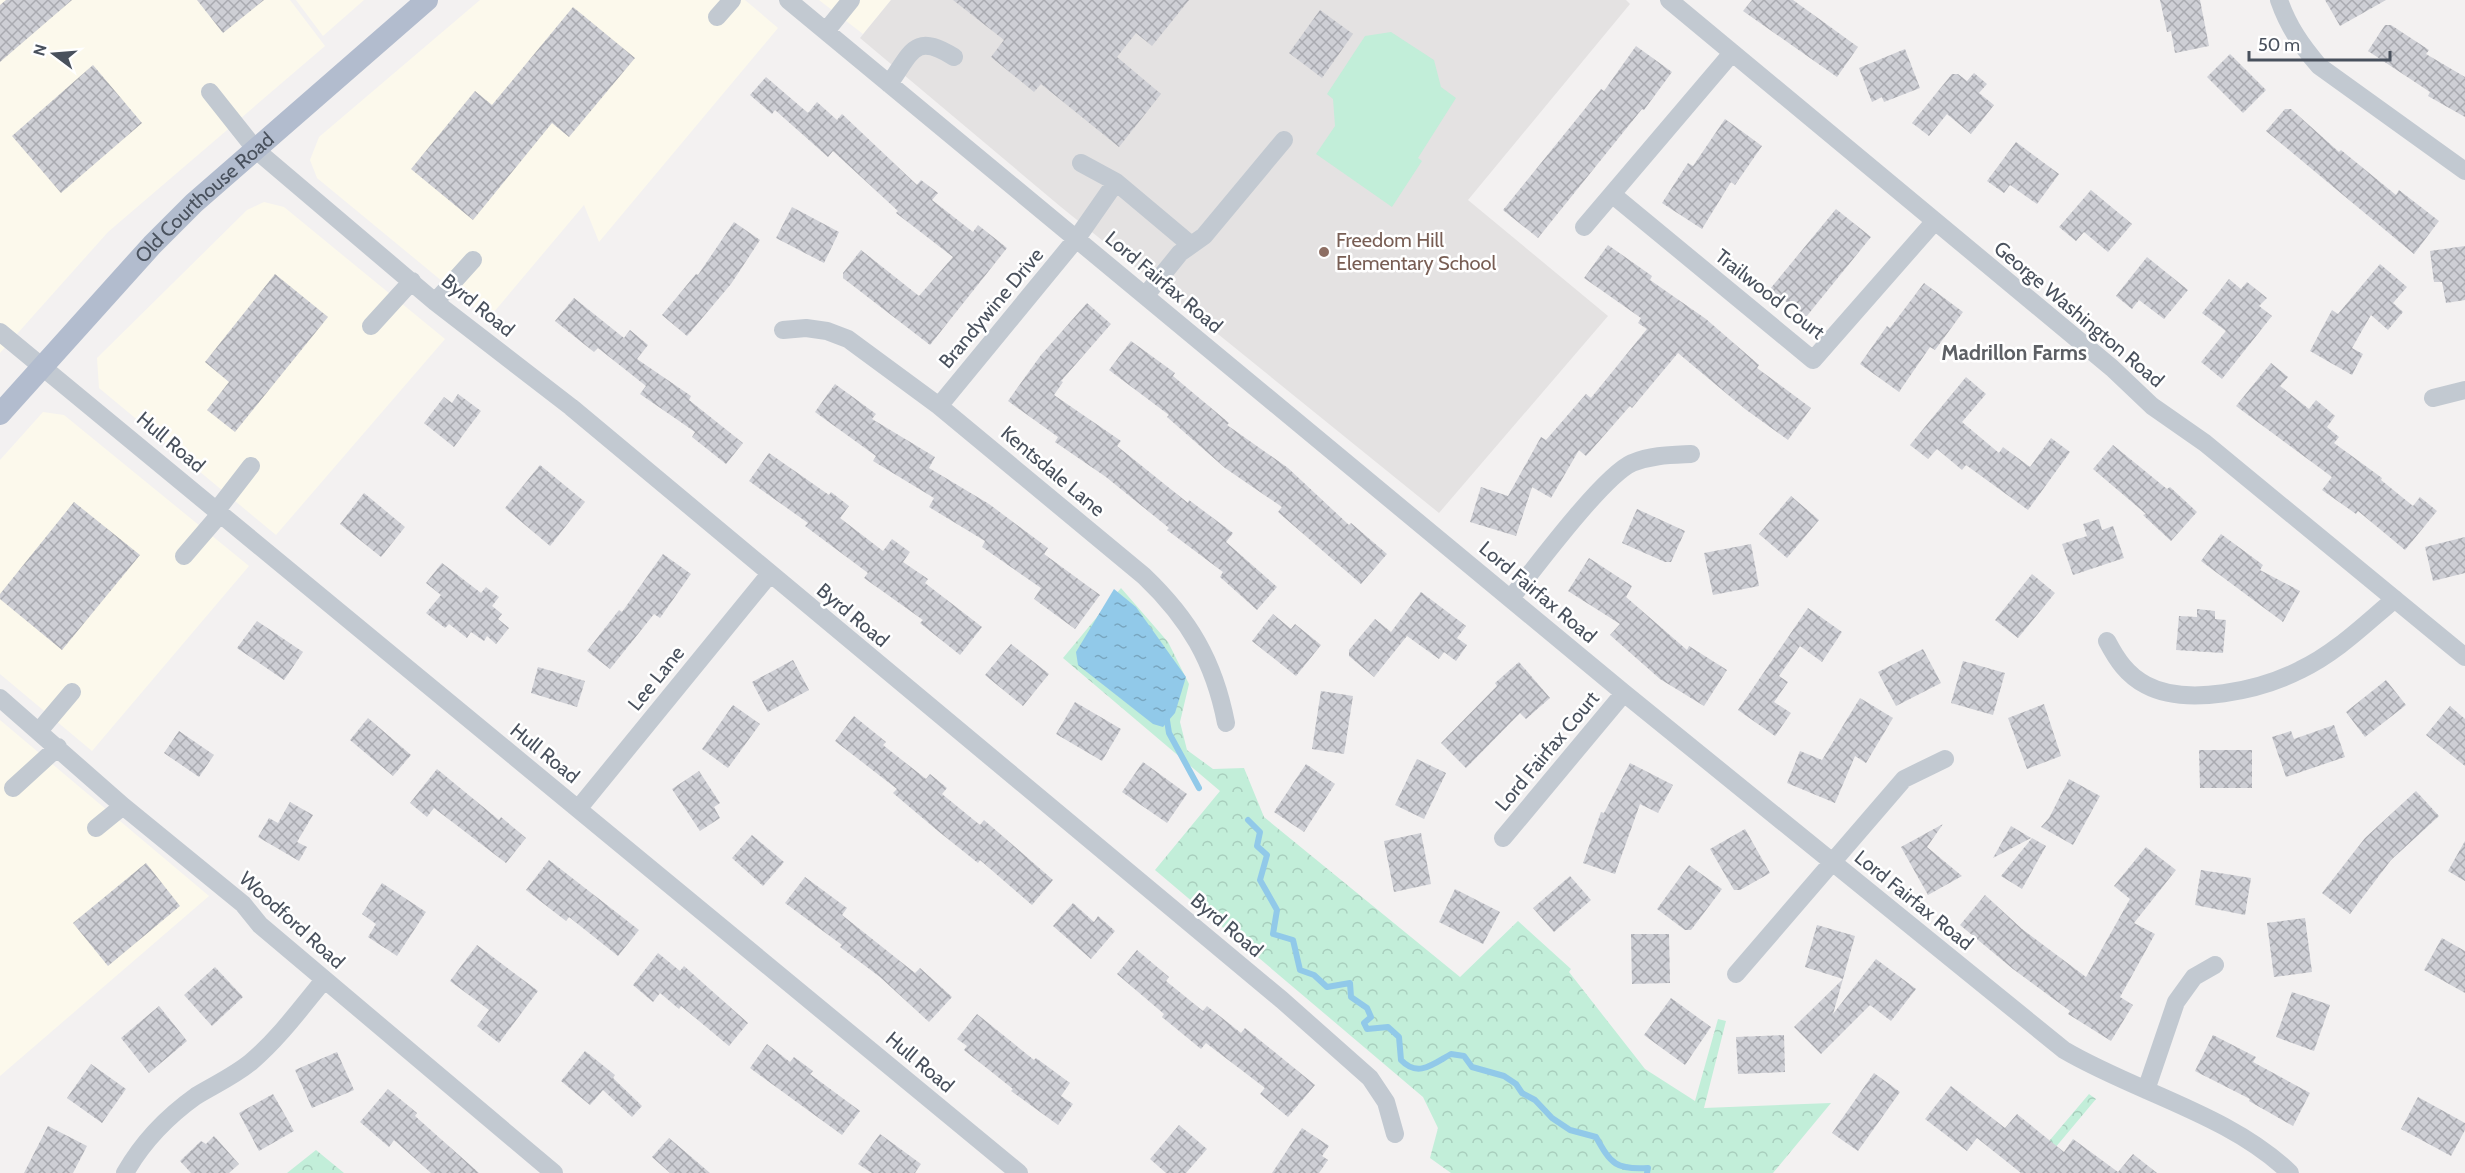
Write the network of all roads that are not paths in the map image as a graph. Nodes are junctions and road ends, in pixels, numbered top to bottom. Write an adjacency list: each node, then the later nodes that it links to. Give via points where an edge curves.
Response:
1 (427, 0): 14 (main road, Old Courthouse Road)
2 (732, 0): 7 (street)
3 (788, 0): 8 (street, Lord Fairfax Road)
4 (851, 0): 8 (street)
5 (1669, 0): 9 (street, George Washington Road)
6 (2279, 0): 16 (street, via 2292,30 2319,66)
7 (717, 17)
8 (826, 31): 11 (street, Lord Fairfax Road)
9 (1732, 54): 18 (street); 19 (street, George Washington Road)
10 (954, 57): 11 (street, via 937,46 925,44 916,48)
11 (889, 84): 21 (street, Lord Fairfax Road)
12 (210, 92): 14 (street, Byrd Road)
13 (1284, 140): 22 (street, via 1204,236)
14 (256, 150): 24 (street, Byrd Road); 30 (main road, Old Courthouse Road, via 152,245)
15 (1081, 163): 17 (street)
16 (2465, 171)
17 (1116, 182): 21 (street, Brandywine Drive); 22 (street)
18 (1613, 195): 19 (street, Trailwood Court, via 1813,360); 20 (street)
19 (1935, 221): 41 (street, George Washington Road, via 2152,406 2205,443)
20 (1584, 226)
21 (1077, 238): 25 (street, Lord Fairfax Road); 33 (street, Brandywine Drive)
22 (1191, 244): 25 (street)
23 (473, 260): 26 (street)
24 (412, 281): 26 (street, Byrd Road); 27 (street)
25 (1145, 296): 40 (street, Lord Fairfax Road)
26 (435, 302): 39 (street, Byrd Road, via 571,407)
27 (371, 326)
28 (783, 330): 33 (street, Kentsdale Lane, via 806,328 848,339)
29 (0, 332): 30 (street, Hull Road)
30 (43, 365): 34 (main road, Old Courthouse Road); 37 (street, Hull Road)
31 (2465, 390): 32 (street)
32 (2433, 398)
33 (939, 406): 47 (street, Kentsdale Lane, via 1165,597 1206,657 1220,688)
34 (0, 414)
35 (1691, 454): 40 (street, via 1653,456 1629,464 1600,492)
36 (251, 466): 37 (street)
37 (219, 511): 38 (street); 53 (street, Hull Road)
38 (184, 556)
39 (769, 575): 53 (street, Lee Lane); 61 (street, Byrd Road, via 1273,992 1370,1078 1386,1102)
40 (1511, 598): 45 (street, Lord Fairfax Road)
41 (2395, 599): 42 (street, via 2331,652 2270,684 2242,691 2211,694 2154,689 2130,675); 43 (street, George Washington Road)
42 (2107, 642)
43 (2465, 657)
44 (72, 692): 48 (street)
45 (1624, 693): 55 (street, Lord Fairfax Court); 56 (street, Lord Fairfax Road)
46 (0, 698): 48 (street, Woodford Road)
47 (1226, 723)
48 (39, 731): 49 (street, Woodford Road)
49 (58, 747): 51 (street); 52 (street, Woodford Road)
50 (1945, 759): 56 (street, via 1904,778)
51 (13, 788)
52 (123, 806): 54 (street); 59 (street, Woodford Road, via 243,904 260,925)
53 (578, 809): 64 (street, Hull Road)
54 (96, 828)
55 (1503, 838)
56 (1830, 861): 58 (street); 60 (street, Lord Fairfax Road, via 2064,1050)
57 (2215, 965): 60 (street, via 2194,977 2176,1002)
58 (1736, 974)
59 (324, 980): 62 (street, via 250,1063 168,1118); 63 (street, Woodford Road)
60 (2146, 1090): 65 (street, Lord Fairfax Road, via 2222,1127)
61 (1395, 1134)
62 (125, 1173)
63 (554, 1173)
64 (1019, 1173)
65 (2290, 1173)

